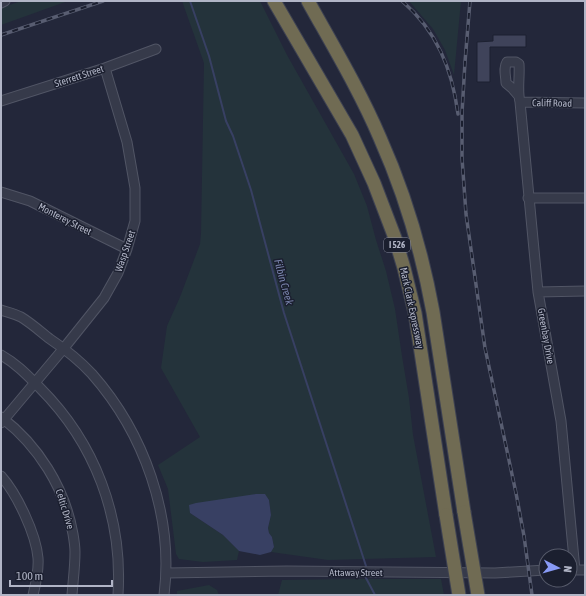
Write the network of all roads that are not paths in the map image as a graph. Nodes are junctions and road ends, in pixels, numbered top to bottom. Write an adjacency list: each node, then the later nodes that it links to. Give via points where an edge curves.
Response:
1 (5, 1): 4 (street)
2 (274, 1): 29 (highway, Mark Clark Expressway / I 526, bridge, via 343,117 364,159 385,210 404,268 416,320)
3 (308, 1): 30 (highway, Mark Clark Expressway / I 526, bridge, via 380,137 416,236 433,312)
4 (1, 2)
5 (156, 49): 6 (street, Sterrett Street)
6 (105, 68): 8 (street, Sterrett Street); 13 (street, Wasp Street, via 127,142 135,188 135,221)
7 (519, 98): 9 (street, Califf Road); 11 (street, Greenbay Drive)
8 (1, 101)
9 (585, 104)
10 (1, 192): 13 (street, Monterey Street, via 30,201)
11 (528, 198): 12 (street); 15 (street, Greenbay Drive)
12 (585, 198)
13 (127, 249): 17 (street, Wasp Street, via 118,273 104,298)
14 (585, 291): 15 (street)
15 (538, 292): 22 (street, Greenbay Drive, via 561,421)
16 (1, 310): 17 (street, via 21,317)
17 (64, 348): 19 (street, Wasp Street); 24 (street, via 104,389 125,418 144,454 164,531)
18 (1, 355): 19 (street)
19 (35, 382): 20 (street, Wasp Street); 27 (street, via 68,419 97,470 116,538 119,563)
20 (2, 419): 26 (street, Celtic Drive, via 15,428 32,447 60,490 70,521 75,551)
21 (1, 476): 25 (street, via 23,510 38,558)
22 (570, 548)
23 (538, 570): 24 (street, Attaway Street, via 495,573)
24 (167, 573): 28 (street)
25 (33, 595)
26 (72, 595)
27 (118, 595)
28 (164, 595)
29 (459, 595)
30 (478, 595)

